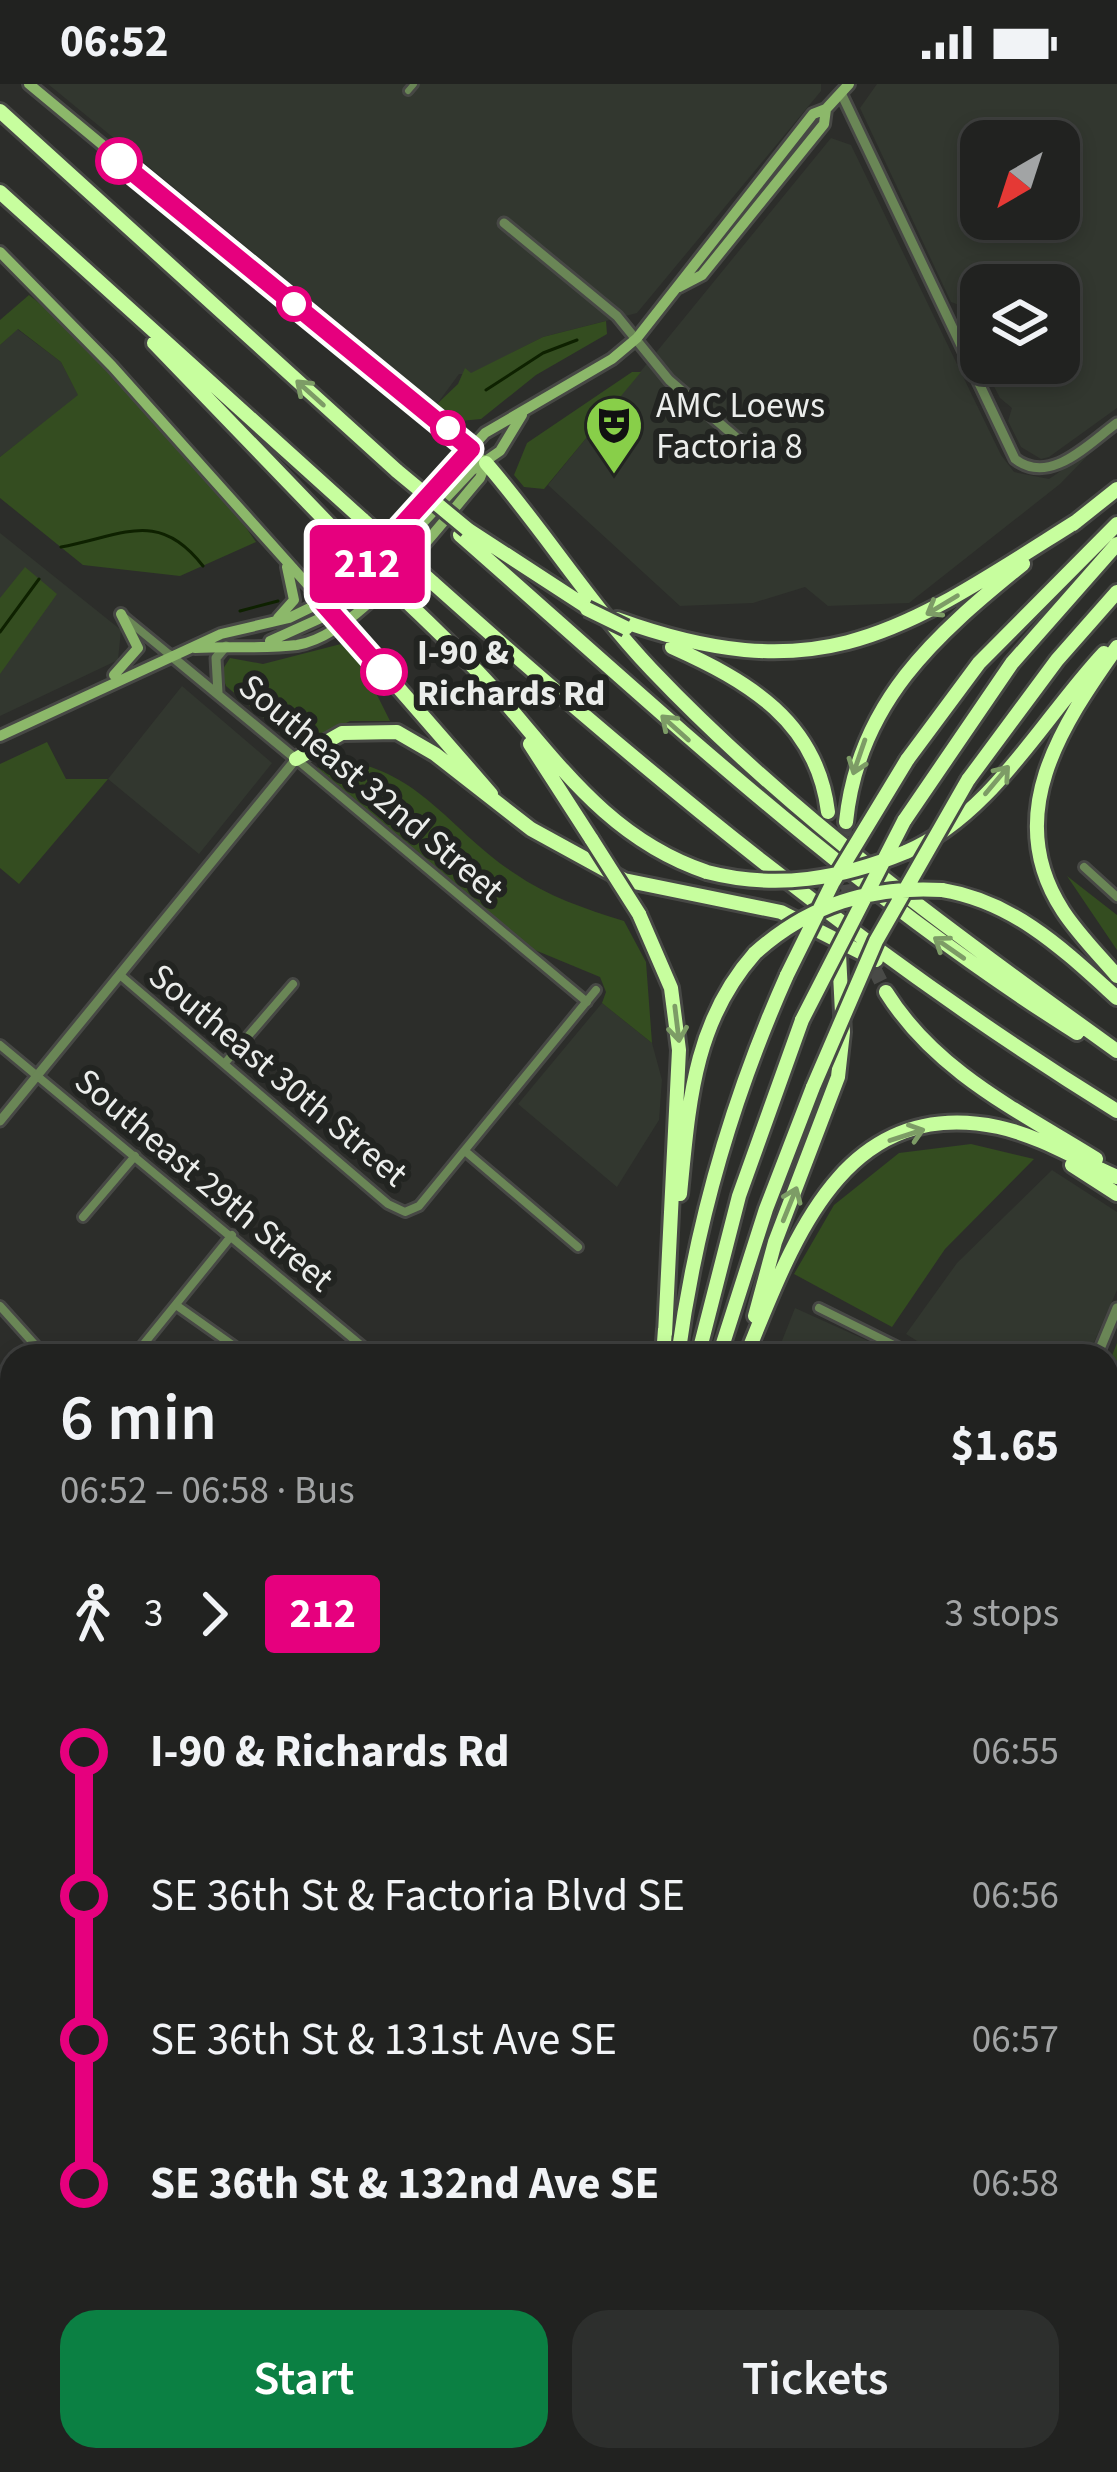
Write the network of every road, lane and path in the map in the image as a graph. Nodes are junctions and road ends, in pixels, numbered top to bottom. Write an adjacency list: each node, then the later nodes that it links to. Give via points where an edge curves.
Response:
1 (29, 84): 11 (main road)
2 (842, 87): 8 (main road); 10 (street, via 1012,453 1047,469)
3 (0, 111): 17 (highway, one-way to 3, bridge)
4 (0, 192): 7 (highway)
5 (504, 223): 8 (street)
6 (0, 252): 19 (main road)
7 (133, 315): 29 (highway, bridge, via 173,368); 46 (highway, bridge, via 642,768)
8 (637, 338): 9 (main road); 12 (street, via 669,380)
9 (522, 415): 11 (main road); 13 (main road)
10 (1117, 423)
11 (471, 449): 13 (main road); 21 (main road)
12 (752, 452)
13 (486, 464): 23 (main road, via 427,538); 50 (highway, via 653,671 781,792)
14 (1117, 489): 15 (highway)
15 (1077, 520): 25 (highway, one-way to 25, via 908,625 855,643 767,654); 36 (highway, one-way to 36, via 952,622 898,679 863,744)
16 (1117, 524): 73 (highway, bridge, via 979,664 907,760 824,898 751,1056 715,1165)
17 (463, 532): 25 (highway, bridge); 50 (highway, one-way to 17, via 940,943 799,836)
18 (1117, 544): 74 (highway, bridge, via 1012,664 904,821 802,1020 739,1196)
19 (280, 553): 21 (main road); 24 (main road, via 294,600)
20 (1117, 592): 75 (highway, bridge, via 968,780 876,940 766,1209)
21 (322, 602): 23 (main road); 24 (main road)
22 (121, 614): 30 (street, Southeast 32nd Street); 31 (main road, via 138,648)
23 (337, 618): 27 (main road, via 295,645); 37 (highway)
24 (270, 622): 28 (main road)
25 (627, 626): 35 (highway, via 767,698 813,758)
26 (1117, 643): 29 (highway, one-way to 26, bridge, via 603,815 658,851 748,881 816,879 906,852 944,830); 42 (highway, via 1055,740 1037,830 1059,904)
27 (226, 646): 28 (main road); 32 (street, via 215,663)
28 (188, 649): 30 (main road)
29 (457, 650): 67 (highway, one-way to 67, bridge, via 536,753 663,960 680,1050)
30 (170, 655): 31 (main road); 32 (street, Southeast 32nd Street)
31 (92, 692): 33 (main road)
32 (218, 693): 34 (street, Southeast 32nd Street)
33 (0, 736)
34 (296, 760): 37 (highway, via 342,733 397,732); 41 (street); 48 (street, Southeast 32nd Street)
35 (828, 812)
36 (846, 822)
37 (531, 829): 46 (highway, via 624,880 782,912)
38 (1084, 867): 39 (street)
39 (1117, 897)
40 (839, 954): 76 (highway, one-way to 40, via 775,1242 838,1077)
41 (120, 975): 51 (street, Southeast 30th Street); 52 (street)
42 (1117, 976)
43 (293, 984): 51 (street)
44 (596, 990): 48 (street)
45 (886, 992): 58 (highway, via 953,1070)
46 (932, 992): 53 (highway)
47 (1117, 998): 67 (highway, bridge, via 1034,926 943,890 856,895 807,915 755,953 701,1040)
48 (587, 1002): 56 (street)
49 (0, 1045): 52 (street, Southeast 29th Street)
50 (1117, 1054)
51 (225, 1063): 56 (street, Southeast 30th Street, via 405,1212)
52 (38, 1075): 54 (street); 57 (street, Southeast 29th Street)
53 (1117, 1111)
54 (0, 1121)
55 (998, 1127): 58 (highway); 59 (highway); 77 (highway, one-way to 55, via 800,1230 843,1170 906,1132)
56 (465, 1151): 62 (street)
57 (135, 1156): 60 (street); 61 (street, Southeast 29th Street)
58 (1117, 1174)
59 (1117, 1194)
60 (83, 1217)
61 (232, 1235): 63 (street); 71 (street, Southeast 29th Street)
62 (578, 1246)
63 (176, 1305): 69 (street); 70 (street)
64 (0, 1306): 68 (street)
65 (819, 1308): 78 (street)
66 (1117, 1308): 79 (street)
67 (665, 1334): 72 (highway)
68 (34, 1344)
69 (144, 1344)
70 (231, 1344)
71 (360, 1344)
72 (664, 1344)
73 (680, 1344)
74 (701, 1344)
75 (723, 1344)
76 (748, 1344)
77 (750, 1344)
78 (892, 1344)
79 (1102, 1344)

